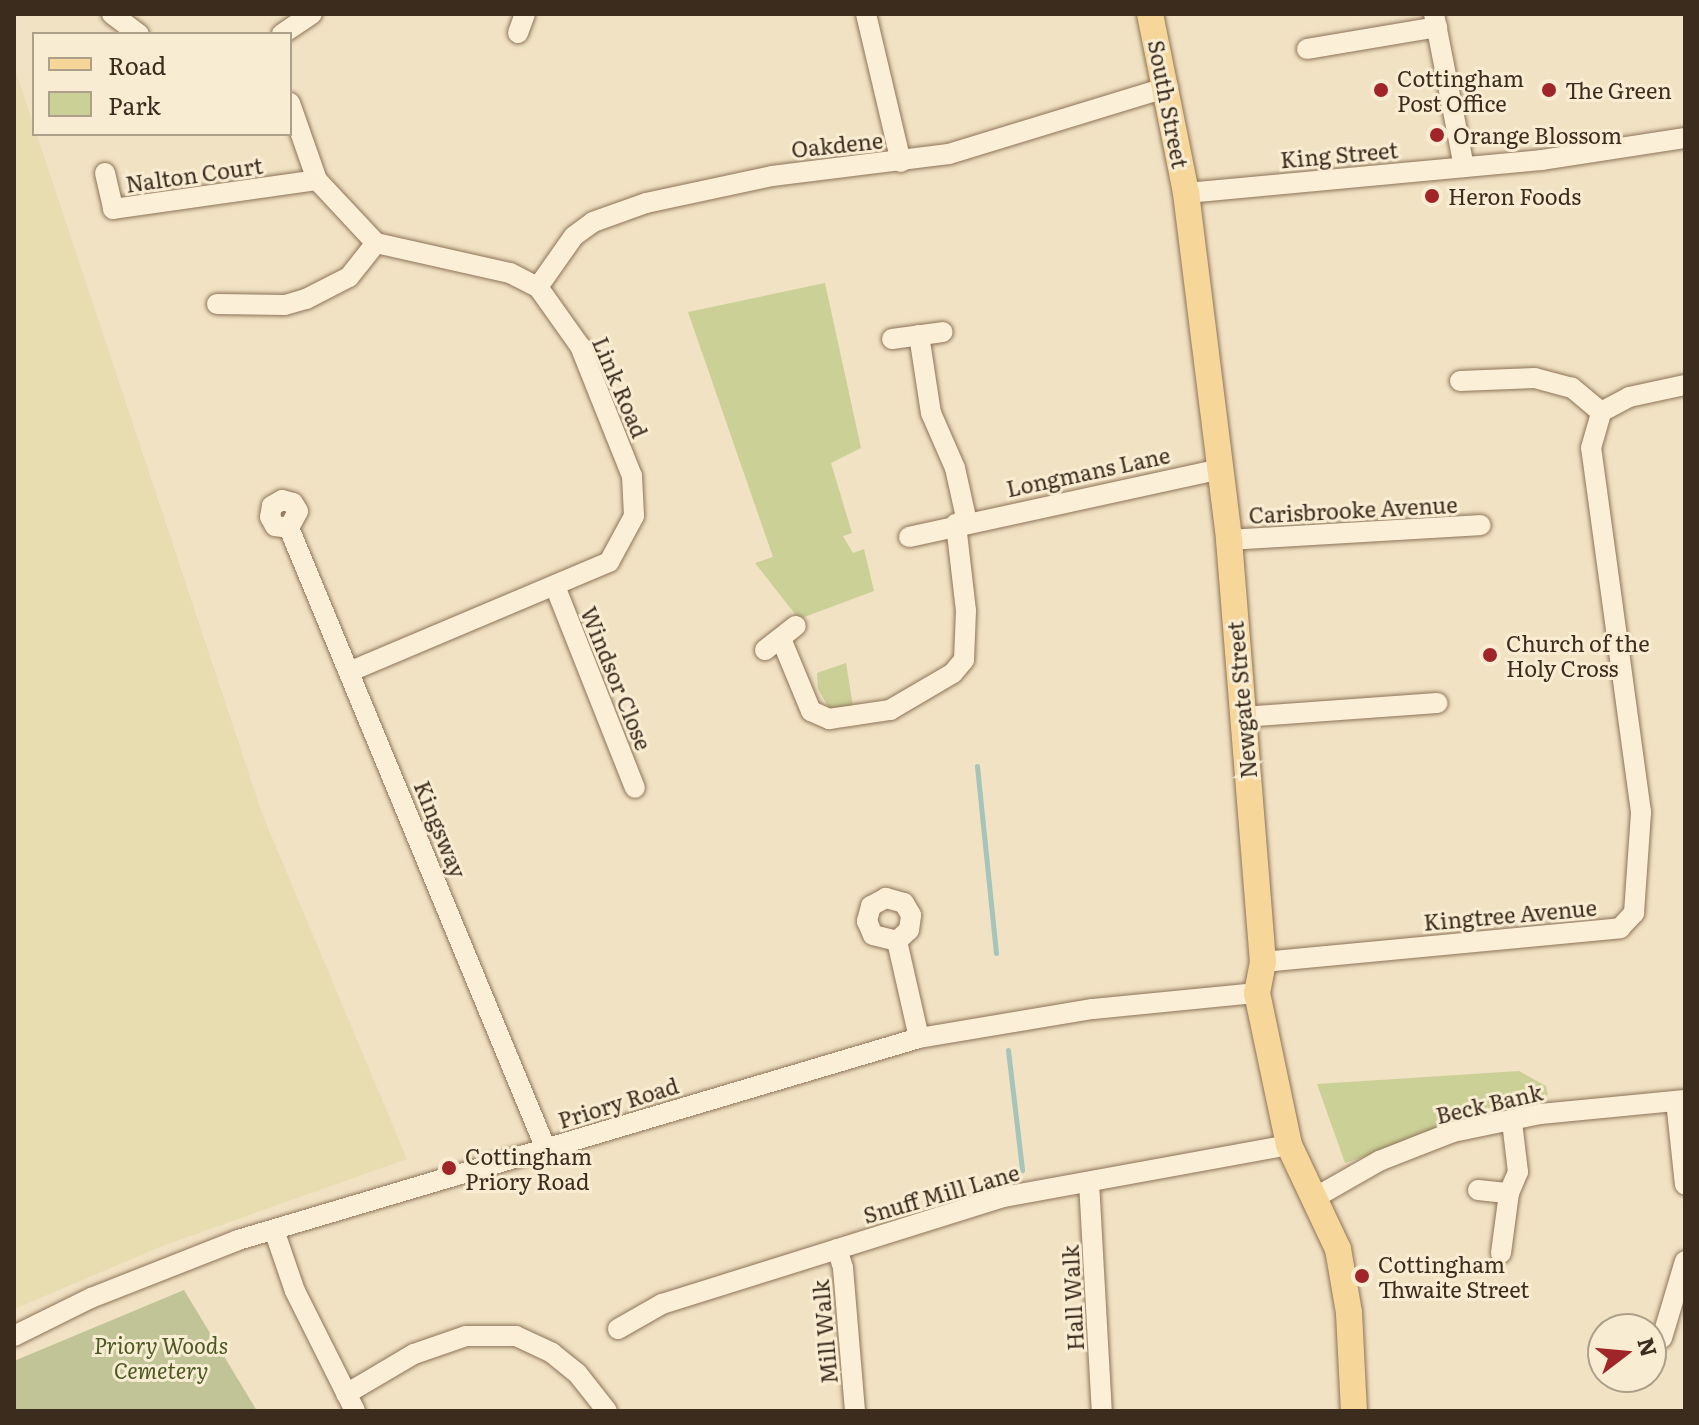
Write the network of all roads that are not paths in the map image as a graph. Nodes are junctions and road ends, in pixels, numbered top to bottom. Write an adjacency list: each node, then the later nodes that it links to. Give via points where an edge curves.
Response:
1 (112, 14): 6 (street)
2 (312, 14): 7 (street)
3 (866, 14): 12 (street)
4 (1150, 14): 9 (main road, South Street)
5 (1435, 20): 8 (street); 13 (street)
6 (136, 32)
7 (285, 32)
8 (1307, 49)
9 (1168, 87): 12 (street, Oakdene, via 986,144); 16 (main road, South Street)
10 (292, 109): 15 (street)
11 (1685, 138): 13 (street, King Street)
12 (901, 162): 18 (street, Oakdene, via 772,176 646,203 593,222 574,236)
13 (1464, 167): 16 (street, King Street)
14 (105, 173): 15 (street, Nalton Court, via 113,209)
15 (317, 180): 17 (street)
16 (1186, 193): 26 (main road, Newgate Street)
17 (376, 243): 18 (street, via 510,273); 19 (street, via 349,277 306,299 285,305)
18 (538, 287): 32 (street, Link Road, via 580,346 632,476 634,516 609,562)
19 (211, 302)
20 (943, 332): 21 (street)
21 (919, 335): 22 (street); 27 (street, via 931,413 955,468)
22 (892, 339)
23 (1471, 373): 25 (street, via 1535,378 1572,388)
24 (1685, 385): 25 (street, via 1629,397)
25 (1601, 412): 39 (street, Kingtree Avenue, via 1591,448 1641,812 1634,913 1620,928)
26 (1220, 469): 27 (street, Longmans Lane); 31 (main road, Newgate Street)
27 (962, 523): 30 (street, Longmans Lane); 33 (street, via 964,660 953,673 890,710 829,719 811,711)
28 (1481, 525): 31 (street, Carisbrooke Avenue)
29 (289, 528): 34 (street, Kingsway)
30 (909, 537)
31 (1229, 540): 36 (main road, Newgate Street)
32 (555, 586): 34 (street, Link Road); 37 (street, Windsor Close)
33 (781, 639)
34 (349, 672): 45 (street, Kingsway)
35 (1437, 703): 36 (street)
36 (1242, 717): 39 (main road, Newgate Street)
37 (635, 788)
38 (897, 941): 41 (street)
39 (1263, 962): 40 (main road, Newgate Street)
40 (1257, 993): 41 (street, Priory Road, via 1093,1009); 44 (main road, Newgate Street)
41 (919, 1038): 45 (street, Priory Road)
42 (1681, 1100): 43 (street, Beck Bank); 47 (street)
43 (1512, 1122): 49 (street, via 1518,1172); 50 (street, Beck Bank, via 1438,1138 1379,1161)
44 (1289, 1145): 46 (street, Snuff Mill Lane); 50 (main road, Newgate Street)
45 (546, 1149): 51 (street, Priory Road)
46 (1089, 1182): 52 (street, Snuff Mill Lane, via 1003,1197); 61 (street, Hall Walk)
47 (1685, 1185)
48 (1478, 1190): 49 (street)
49 (1509, 1193): 53 (street)
50 (1316, 1197): 62 (main road, Newgate Street, via 1338,1249 1349,1313)
51 (274, 1230): 57 (street, Priory Road, via 183,1260); 58 (street, via 295,1291)
52 (837, 1249): 56 (street, Snuff Mill Lane, via 662,1304); 60 (street, Mill Walk)
53 (1501, 1253)
54 (1685, 1261): 55 (street)
55 (1667, 1321)
56 (618, 1329)
57 (14, 1336)
58 (351, 1402): 59 (street, via 414,1354 453,1340 516,1336 552,1353 577,1373)
59 (607, 1411)
60 (855, 1411)
61 (1102, 1411)
62 (1354, 1411)

